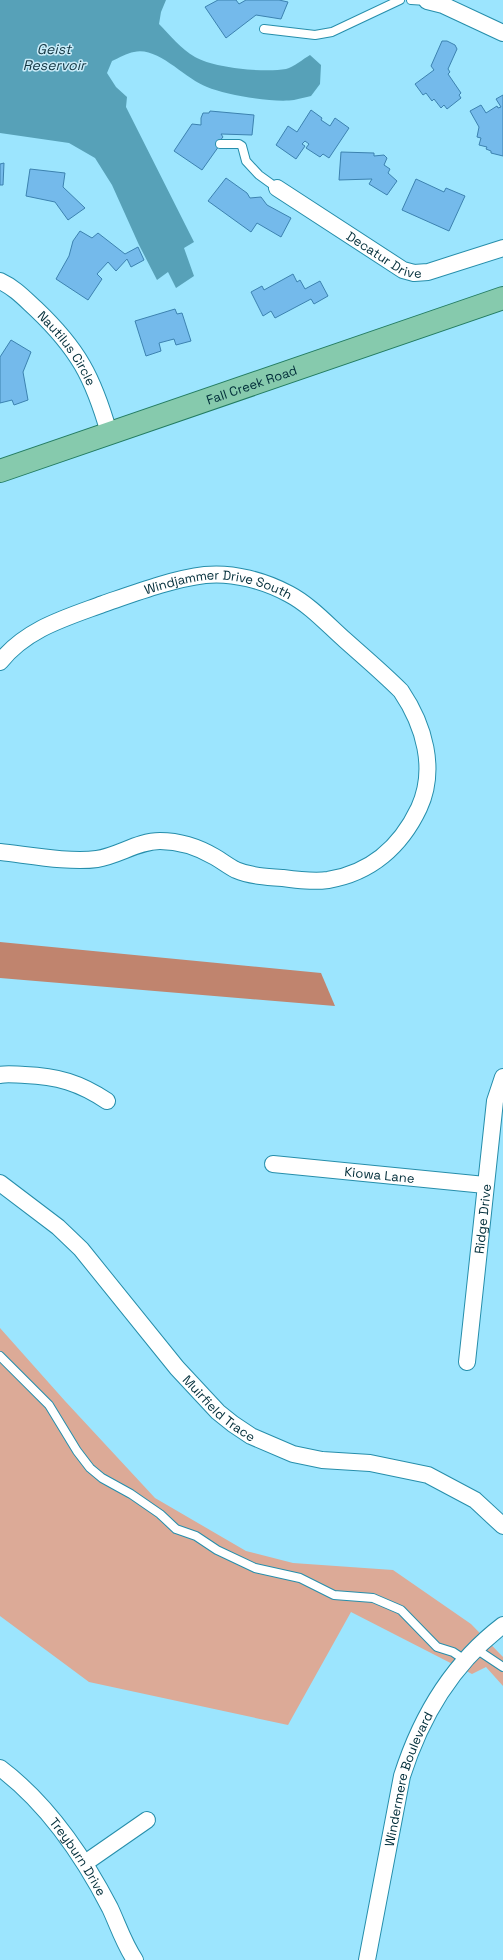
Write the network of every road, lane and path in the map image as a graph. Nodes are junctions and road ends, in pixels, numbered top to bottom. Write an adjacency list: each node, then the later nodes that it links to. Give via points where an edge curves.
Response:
1 (400, 0): 3 (lane, via 332,32 315,34)
2 (419, 1): 4 (street, via 443,5)
3 (264, 29)
4 (503, 33)
5 (220, 144): 6 (lane, via 242,146 246,161 259,176)
6 (277, 188): 7 (street, Decatur Drive, via 403,270 414,273 428,272)
7 (503, 248)
8 (0, 282): 10 (street, Nautilus Circle, via 12,287 55,327 69,344 92,380)
9 (503, 298): 10 (main road, Fall Creek Road)
10 (109, 433): 11 (main road, Fall Creek Road)
11 (0, 471)
12 (0, 662): 13 (street, Windjammer Drive South, via 19,641 40,628 186,578 225,575 265,584 290,595 309,609 401,691 420,725 427,751 428,775 422,800 411,824 397,845 372,864 349,875 327,880 258,876 235,869 196,847 159,841 96,859 78,860)
13 (0, 852)
14 (0, 1075): 16 (street, via 67,1080 89,1089)
15 (503, 1077): 19 (street, Ridge Drive, via 495,1101)
16 (107, 1101)
17 (273, 1164): 19 (street, Kiowa Lane)
18 (0, 1183): 22 (street, Muirfield Trace, via 58,1227 81,1249 177,1368 232,1424 257,1439 293,1454 322,1460 370,1463 428,1475 475,1500)
19 (485, 1185): 21 (street, Ridge Drive)
20 (0, 1356): 24 (lane, via 49,1405 90,1468 160,1514 176,1529 196,1536 217,1550 255,1568 300,1578 334,1595 373,1598 401,1610 437,1647)
21 (468, 1362)
22 (503, 1526)
23 (503, 1625): 24 (street, Windermere Boulevard)
24 (470, 1655): 25 (lane); 30 (street, Windermere Boulevard, via 454,1672 426,1715 411,1747 402,1776)
25 (503, 1667)
26 (0, 1768): 28 (street, Treyburn Drive, via 43,1808)
27 (147, 1820): 28 (street)
28 (85, 1863): 29 (street, Treyburn Drive)
29 (135, 1960)
30 (367, 1960)

